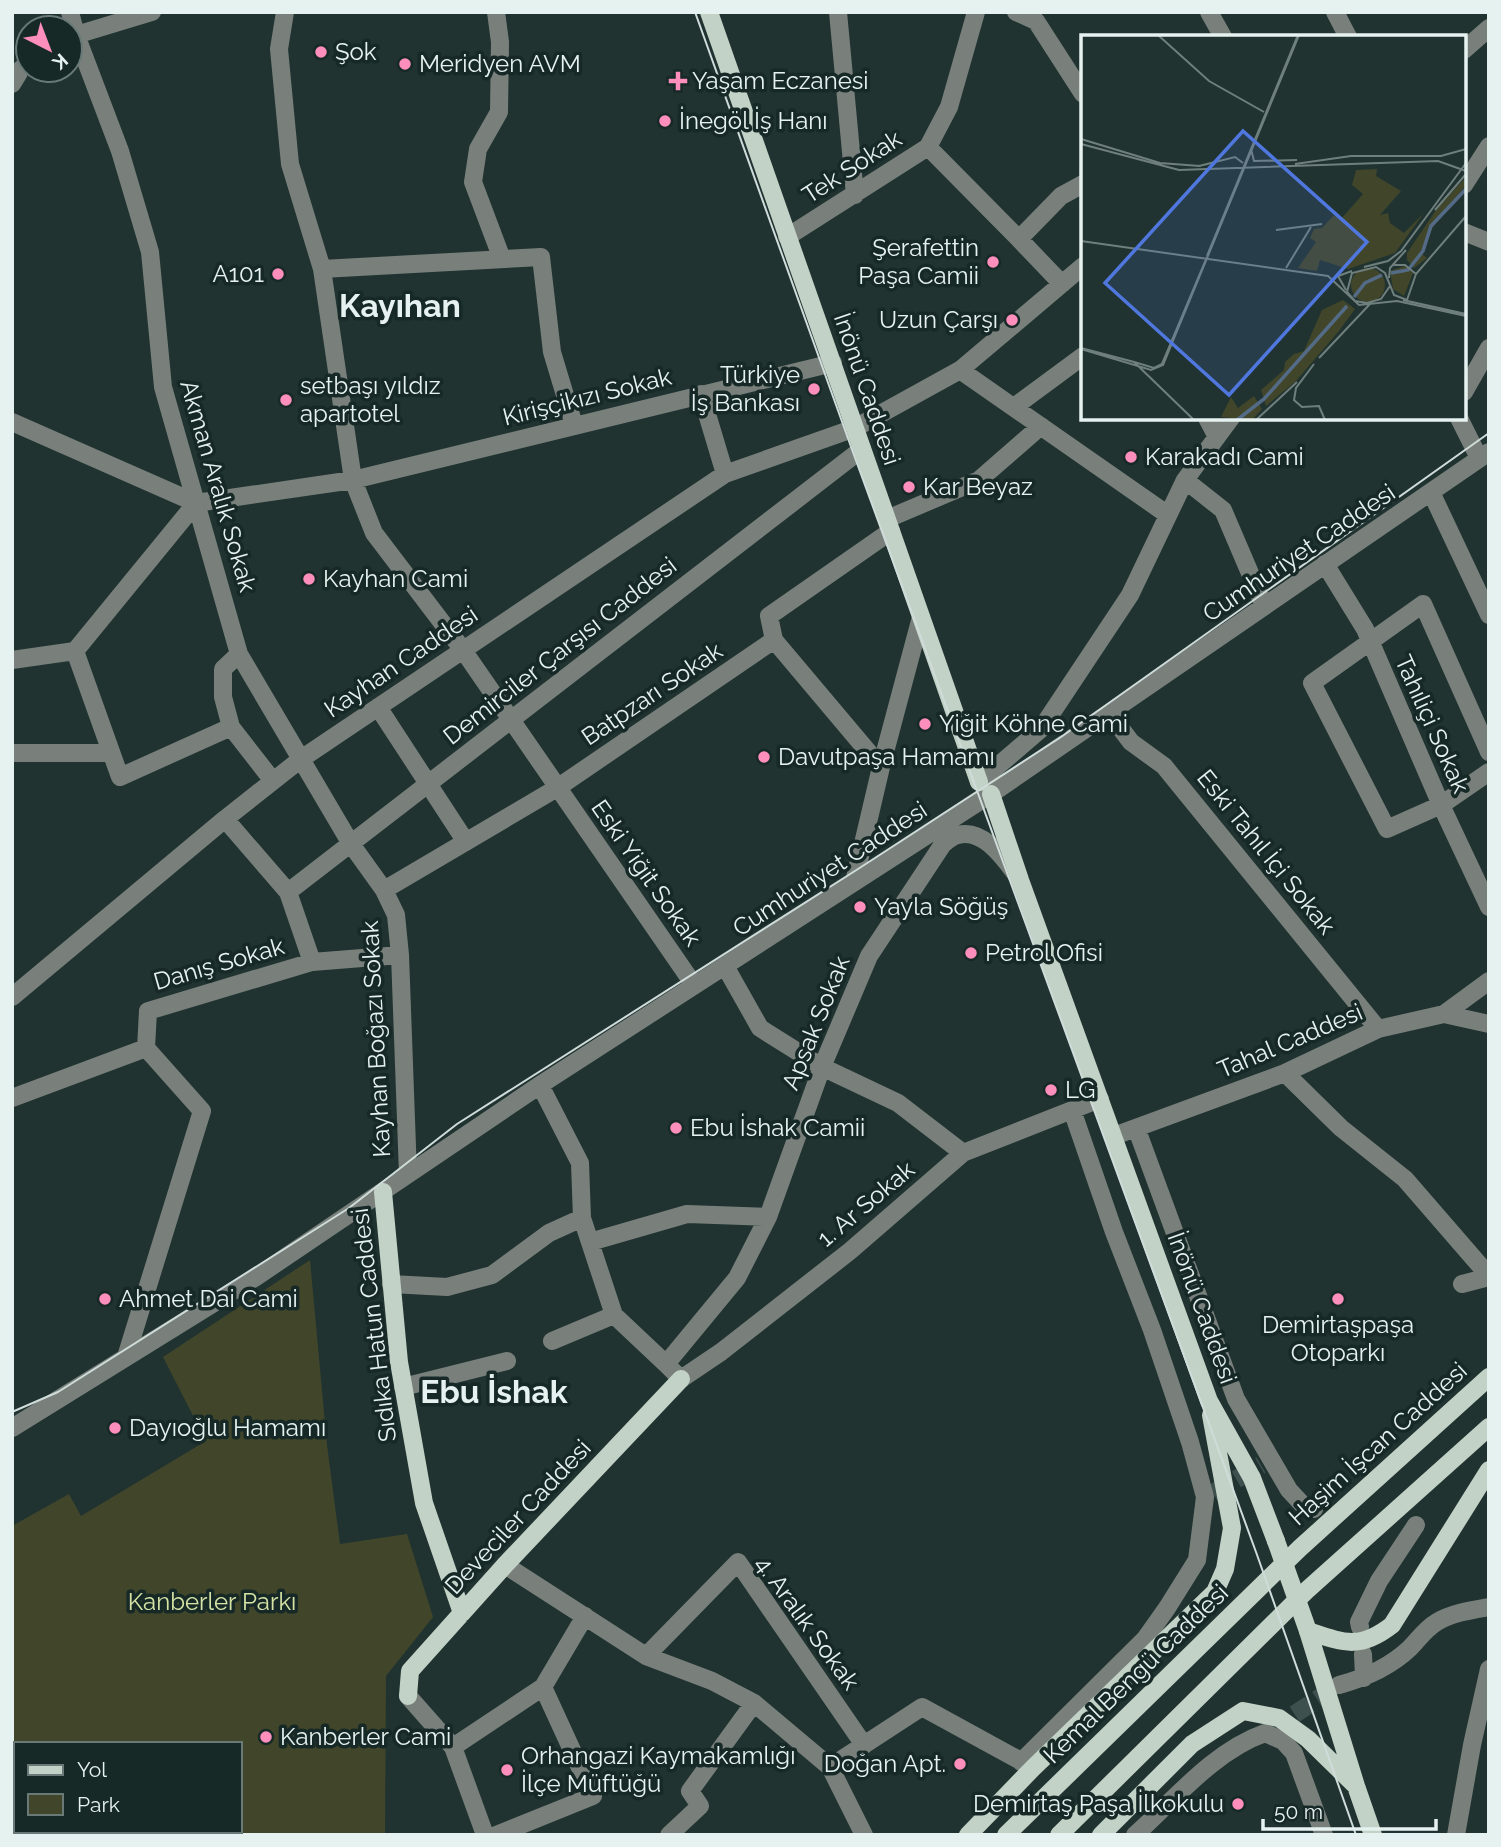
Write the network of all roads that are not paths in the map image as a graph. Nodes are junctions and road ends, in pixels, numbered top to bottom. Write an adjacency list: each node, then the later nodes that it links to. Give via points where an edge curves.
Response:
1 (152, 12): 11 (street)
2 (285, 12): 27 (street, Eski Yiğit Sokak, via 279,49 290,164)
3 (496, 12): 26 (street, via 499,112 478,149 473,182)
4 (709, 12): 23 (main road, İnönü Caddesi)
5 (838, 12): 21 (street)
6 (976, 12): 18 (street, Tek Sokak, via 949,107)
7 (1016, 12): 16 (street, via 1036,21)
8 (1209, 12): 12 (street)
9 (1335, 12): 13 (street)
10 (1489, 27): 14 (street)
11 (84, 33)
12 (1222, 35)
13 (1348, 35)
14 (1466, 48)
15 (84, 63): 51 (street, Akman Aralık Sokak, via 120,151 150,253 163,387)
16 (1081, 91)
17 (1489, 146): 19 (street)
18 (928, 147): 21 (street, Tek Sokak); 24 (street)
19 (1466, 183)
20 (1081, 185): 24 (street, via 1061,196)
21 (855, 195): 23 (street, Tek Sokak)
22 (1466, 233): 25 (street)
23 (787, 237): 32 (main road, İnönü Caddesi)
24 (1019, 239): 29 (street)
25 (1489, 242)
26 (502, 259): 27 (street); 41 (street, via 541,257 552,352)
27 (322, 268): 48 (street, Eski Yiğit Sokak)
28 (1081, 268): 29 (street, Kayhan Caddesi)
29 (1062, 284): 33 (street, Kayhan Caddesi)
30 (1489, 348): 34 (street)
31 (1081, 357): 36 (street)
32 (833, 363): 35 (street, Kirişçikızı Sokak); 43 (main road, İnönü Caddesi)
33 (960, 370): 36 (street); 43 (street, Kayhan Caddesi)
34 (1466, 388)
35 (701, 394): 41 (street, Kirişçikızı Sokak); 47 (street)
36 (1014, 407): 42 (street)
37 (1208, 420): 44 (street)
38 (1230, 420): 44 (street)
39 (1460, 420): 46 (street)
40 (12, 422): 51 (street)
41 (574, 425): 48 (street, Kirişçikızı Sokak)
42 (1041, 426): 52 (street); 53 (street, via 979,480)
43 (855, 428): 45 (main road, İnönü Caddesi); 47 (street, Kayhan Caddesi)
44 (1217, 437): 49 (street)
45 (862, 449): 53 (main road, İnönü Caddesi); 66 (street, Demirciler Çarşısı Caddesi)
46 (1484, 455): 50 (street, Cumhuriyet Caddesi)
47 (725, 474): 60 (street, Kayhan Caddesi)
48 (353, 480): 51 (street, Kirişçikızı Sokak); 60 (street, Eski Yiğit Sokak, via 374,533)
49 (1185, 480): 52 (street); 55 (street, via 1223,510)
50 (1431, 492): 54 (street, Cumhuriyet Caddesi); 56 (street)
51 (196, 503): 61 (street); 62 (street, Akman Aralık Sokak)
52 (1168, 515): 77 (street, via 1130,596 1041,729)
53 (889, 525): 57 (main road, İnönü Caddesi); 58 (street, via 769,617)
54 (1325, 564): 55 (street, Cumhuriyet Caddesi); 59 (street, Tahıliçi Sokak)
55 (1264, 607): 65 (street, Cumhuriyet Caddesi)
56 (1489, 615)
57 (921, 617): 72 (street); 77 (main road, İnönü Caddesi)
58 (774, 640): 72 (street); 76 (street, Batpzarı Sokak)
59 (1369, 640): 68 (street, via 1423,604); 78 (street, Tahıliçi Sokak); 78 (street, via 1312,683 1387,829)
60 (463, 650): 64 (street, Kayhan Caddesi); 66 (street, Eski Yiğit Sokak)
61 (75, 651): 63 (street); 70 (street)
62 (239, 654): 67 (street, via 223,669 223,697); 71 (street, Akman Aralık Sokak)
63 (12, 660)
64 (378, 707): 71 (street, Kayhan Caddesi); 75 (street)
65 (1109, 713): 77 (street, Cumhuriyet Caddesi); 95 (street, Eski Tahıl İçi Sokak, via 1131,742 1164,766)
66 (510, 720): 75 (street, Demirciler Çarşısı Caddesi); 76 (street, Eski Yiğit Sokak)
67 (231, 727): 70 (street, via 120,777); 74 (street)
68 (1489, 752)
69 (12, 753): 70 (street)
70 (109, 753)
71 (301, 759): 74 (street, Kayhan Caddesi); 81 (street, Kayhan Boğazı Sokak)
72 (881, 767): 83 (street)
73 (1489, 772): 78 (street)
74 (273, 781): 79 (street, Kayhan Caddesi)
75 (428, 784): 80 (street); 81 (street, Demirciler Çarşısı Caddesi)
76 (558, 788): 80 (street, Batpzarı Sokak); 91 (street, Eski Yiğit Sokak)
77 (985, 788): 82 (main road, İnönü Caddesi); 83 (street, Cumhuriyet Caddesi)
78 (1441, 805): 86 (street, Tahıliçi Sokak)
79 (225, 819): 85 (street); 92 (street, Kayhan Caddesi)
80 (466, 842): 84 (street, Batpzarı Sokak)
81 (351, 844): 84 (street, Kayhan Boğazı Sokak); 85 (street, Demirciler Çarşısı Caddesi)
82 (1020, 880): 97 (street, Apsak Sokak, via 999,852 978,837 958,834 943,844 869,956); 101 (main road, İnönü Caddesi)
83 (854, 882): 89 (street, Cumhuriyet Caddesi)
84 (384, 890): 87 (street, Kayhan Boğazı Sokak, via 396,915)
85 (288, 892): 88 (street)
86 (1489, 906)
87 (400, 954): 88 (street, Danış Sokak); 106 (street, Kayhan Boğazı Sokak)
88 (312, 962): 96 (street, Danış Sokak, via 148,1011)
89 (725, 966): 91 (street, Cumhuriyet Caddesi); 97 (street, via 760,1028)
90 (1489, 981): 93 (street)
91 (694, 985): 99 (street, Cumhuriyet Caddesi)
92 (12, 997)
93 (1444, 1014): 94 (street, Tahal Caddesi); 95 (street, Tahal Caddesi)
94 (1489, 1024)
95 (1378, 1029): 98 (street, Tahal Caddesi)
96 (146, 1048): 100 (street); 116 (street, via 202,1111)
97 (822, 1067): 105 (street, via 898,1103); 108 (street, Apsak Sokak)
98 (1285, 1073): 103 (street, Tahal Caddesi); 111 (street, via 1341,1128 1405,1179)
99 (540, 1085): 106 (street, Cumhuriyet Caddesi); 109 (street, via 580,1163)
100 (12, 1097)
101 (1100, 1099): 102 (street, 1. Ar Sokak); 104 (main road, İnönü Caddesi)
102 (1072, 1110): 105 (street, 1. Ar Sokak); 145 (street, via 1209,1495 1197,1560 1167,1608 1145,1639)
103 (1137, 1129): 104 (street, Tahal Caddesi); 126 (street, via 1236,1399 1266,1462 1301,1504)
104 (1114, 1136): 122 (main road, İnönü Caddesi)
105 (963, 1153): 120 (street, 1. Ar Sokak, via 850,1251)
106 (408, 1174): 107 (street, Cumhuriyet Caddesi)
107 (383, 1192): 112 (main road, Sıdıka Hatun Caddesi); 116 (street, Cumhuriyet Caddesi)
108 (768, 1217): 110 (street, via 687,1214); 118 (street, Apsak Sokak, via 737,1278)
109 (582, 1218): 110 (street); 112 (street, via 549,1233 492,1275 447,1287)
110 (590, 1242): 114 (street)
111 (1489, 1277): 113 (street)
112 (391, 1284): 121 (main road, Sıdıka Hatun Caddesi)
113 (1462, 1284)
114 (614, 1315): 115 (street); 118 (street)
115 (552, 1341)
116 (126, 1357): 124 (street, Cumhuriyet Caddesi)
117 (507, 1361): 121 (street)
118 (666, 1364): 120 (street)
119 (1489, 1377): 128 (main road, Haşim İşcan Caddesi)
120 (681, 1379): 129 (main road, Deveciler Caddesi)
121 (403, 1387): 131 (main road, Sıdıka Hatun Caddesi, via 424,1503)
122 (1209, 1401): 134 (main road, İnönü Caddesi, bridge, via 1252,1478); 145 (main road, via 1232,1528 1225,1569 1215,1592)
123 (1489, 1427): 154 (main road, via 1306,1591)
124 (12, 1429)
125 (1489, 1470): 134 (main road, via 1392,1625 1365,1640 1344,1643)
126 (1314, 1509)
127 (1416, 1525): 133 (street, via 1379,1581)
128 (1300, 1548): 153 (main road, Kemal Bengü Caddesi)
129 (505, 1565): 131 (main road, Deveciler Caddesi); 132 (street)
130 (1489, 1607): 138 (street, via 1439,1620 1410,1648)
131 (462, 1613): 141 (main road, Deveciler Caddesi, via 410,1671)
132 (585, 1615): 136 (street); 140 (street)
133 (1360, 1627)
134 (1308, 1631): 147 (main road, İnönü Caddesi)
135 (1363, 1654): 138 (street)
136 (646, 1656): 142 (street); 143 (street, 4. Aralık Sokak, via 738,1562)
137 (1489, 1669): 159 (street)
138 (1364, 1678): 139 (street)
139 (1339, 1685)
140 (542, 1687): 144 (street); 149 (street, via 593,1796)
141 (408, 1696): 144 (street)
142 (754, 1703): 146 (street); 150 (street, via 690,1791 700,1806)
143 (864, 1745): 145 (street, via 922,1707); 146 (street)
144 (453, 1747): 148 (street)
145 (1027, 1765): 152 (main road)
146 (830, 1767): 151 (street)
147 (1356, 1786): 155 (main road, via 1279,1718 1243,1712 1192,1744); 158 (main road, İnönü Caddesi)
148 (485, 1835)
149 (496, 1835)
150 (669, 1835)
151 (864, 1835)
152 (968, 1835)
153 (1006, 1835)
154 (1059, 1835)
155 (1101, 1835)
156 (1135, 1835): 157 (street, via 1222,1757 1243,1741 1269,1731 1294,1753)
157 (1324, 1835)
158 (1373, 1835)
159 (1456, 1835)

